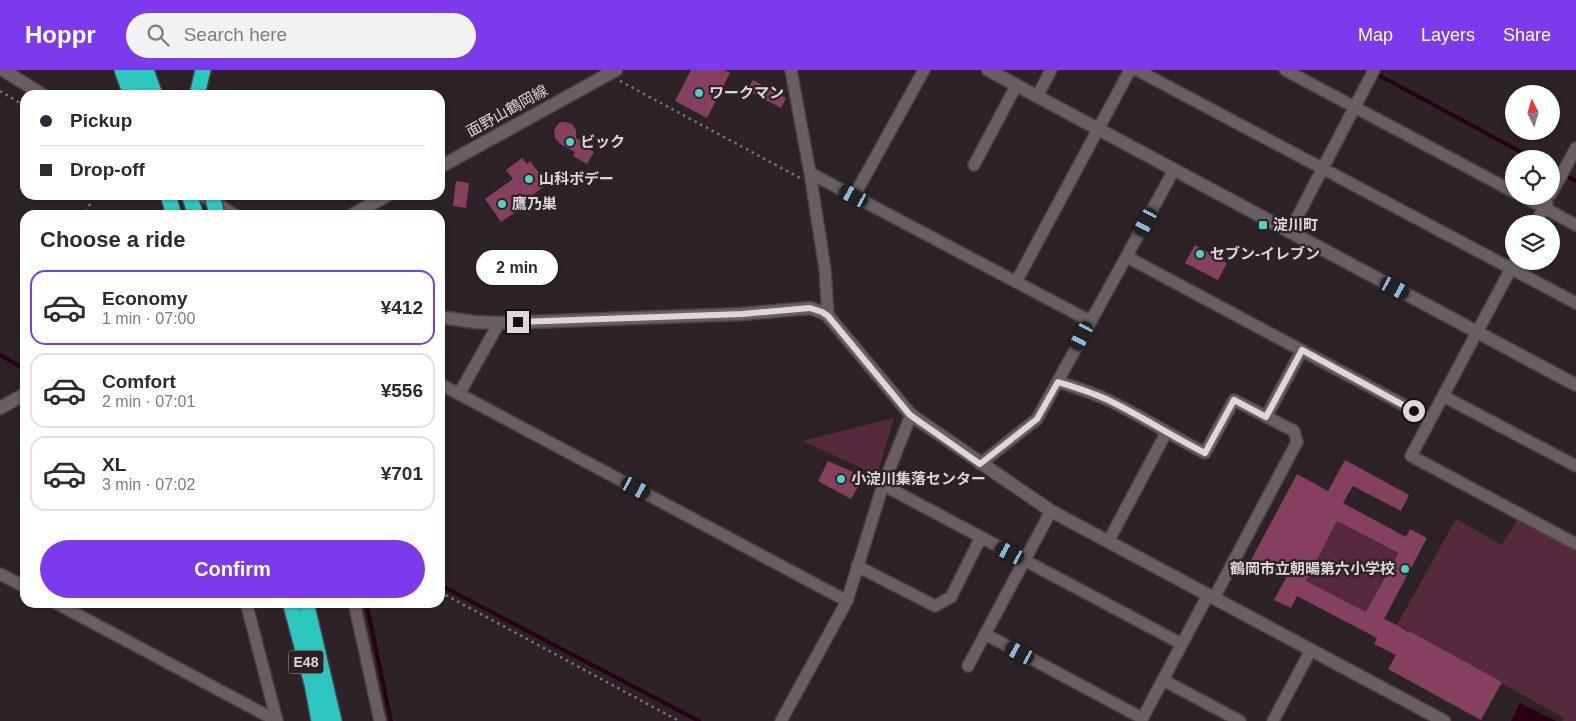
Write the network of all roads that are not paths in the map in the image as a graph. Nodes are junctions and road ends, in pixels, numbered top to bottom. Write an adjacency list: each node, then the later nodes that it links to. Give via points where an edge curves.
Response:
1 (3, 70): 16 (street)
2 (122, 70): 17 (highway)
3 (134, 70): 18 (highway)
4 (146, 70): 19 (highway)
5 (203, 70): 20 (highway)
6 (791, 70): 30 (street)
7 (924, 70): 33 (street)
8 (988, 70): 15 (street)
9 (1051, 70): 21 (street)
10 (1130, 70): 23 (street)
11 (1138, 70): 28 (street)
12 (1285, 70): 22 (street)
13 (1374, 70): 22 (street)
14 (608, 71): 25 (street, 面野山鶴岡線)
15 (1016, 86): 21 (street); 26 (street)
16 (34, 90)
17 (129, 90)
18 (140, 90)
19 (153, 90)
20 (198, 90)
21 (1037, 97): 23 (street)
22 (1354, 107): 28 (street); 32 (street)
23 (1099, 129): 29 (street); 48 (street)
24 (1576, 148): 27 (street)
25 (445, 164)
26 (974, 165)
27 (1572, 166): 31 (street)
28 (1322, 168): 43 (street); 45 (street)
29 (1174, 170): 43 (street); 44 (street)
30 (811, 179): 33 (street); 50 (street, via 825,269)
31 (1560, 183)
32 (1505, 187)
33 (854, 196): 48 (street)
34 (210, 200): 39 (street)
35 (379, 200): 40 (street)
36 (1538, 205): 38 (street)
37 (1546, 205): 38 (street)
38 (1544, 208): 41 (street); 42 (street)
39 (226, 210)
40 (361, 210)
41 (1540, 215)
42 (1576, 225)
43 (1290, 231): 54 (street)
44 (1127, 257): 52 (street); 55 (street)
45 (1505, 261)
46 (1510, 270): 54 (street)
47 (1521, 270): 49 (street)
48 (1016, 282): 52 (street)
49 (1576, 303)
50 (828, 316): 53 (street, via 810,308 742,314); 63 (street)
51 (445, 318): 53 (street)
52 (1090, 322): 56 (street)
53 (499, 323): 59 (street)
54 (1477, 332): 57 (street); 60 (street)
55 (1302, 350): 64 (street); 65 (street)
56 (1058, 382): 66 (street, via 1105,398); 67 (street, via 1037,419)
57 (1576, 385)
58 (445, 387): 59 (street)
59 (459, 394): 79 (street)
60 (1443, 396): 65 (street); 68 (street)
61 (20, 397): 62 (street)
62 (0, 408)
63 (910, 415): 67 (street); 69 (street)
64 (1266, 417): 66 (street, via 1234,400 1205,453); 78 (street, via 1294,431 1297,442)
65 (1430, 419): 73 (street, via 1411,456)
66 (1166, 433): 72 (street)
67 (980, 464): 70 (street)
68 (1576, 466)
69 (883, 485): 71 (street); 75 (street)
70 (1051, 511): 72 (street); 74 (street)
71 (981, 537): 74 (street); 75 (street, via 951,597 935,606)
72 (1108, 542): 78 (street)
73 (1576, 544)
74 (1025, 560): 85 (street); 86 (street)
75 (857, 566): 79 (street)
76 (0, 574): 77 (street)
77 (20, 584)
78 (1211, 597): 86 (street); 87 (street)
79 (847, 601): 94 (street)
80 (65, 608): 81 (street, via 277,721)
81 (248, 608)
82 (292, 608): 91 (highway, E48)
83 (307, 608): 92 (highway, E48)
84 (355, 608): 93 (street)
85 (985, 634): 88 (street); 90 (street)
86 (1182, 644): 89 (street)
87 (1311, 650): 96 (street); 97 (street)
88 (968, 666)
89 (1163, 680): 90 (street); 95 (street)
90 (1142, 720)
91 (319, 721)
92 (334, 721)
93 (380, 721)
94 (781, 721)
95 (1240, 721)
96 (1273, 721)
97 (1444, 721)

